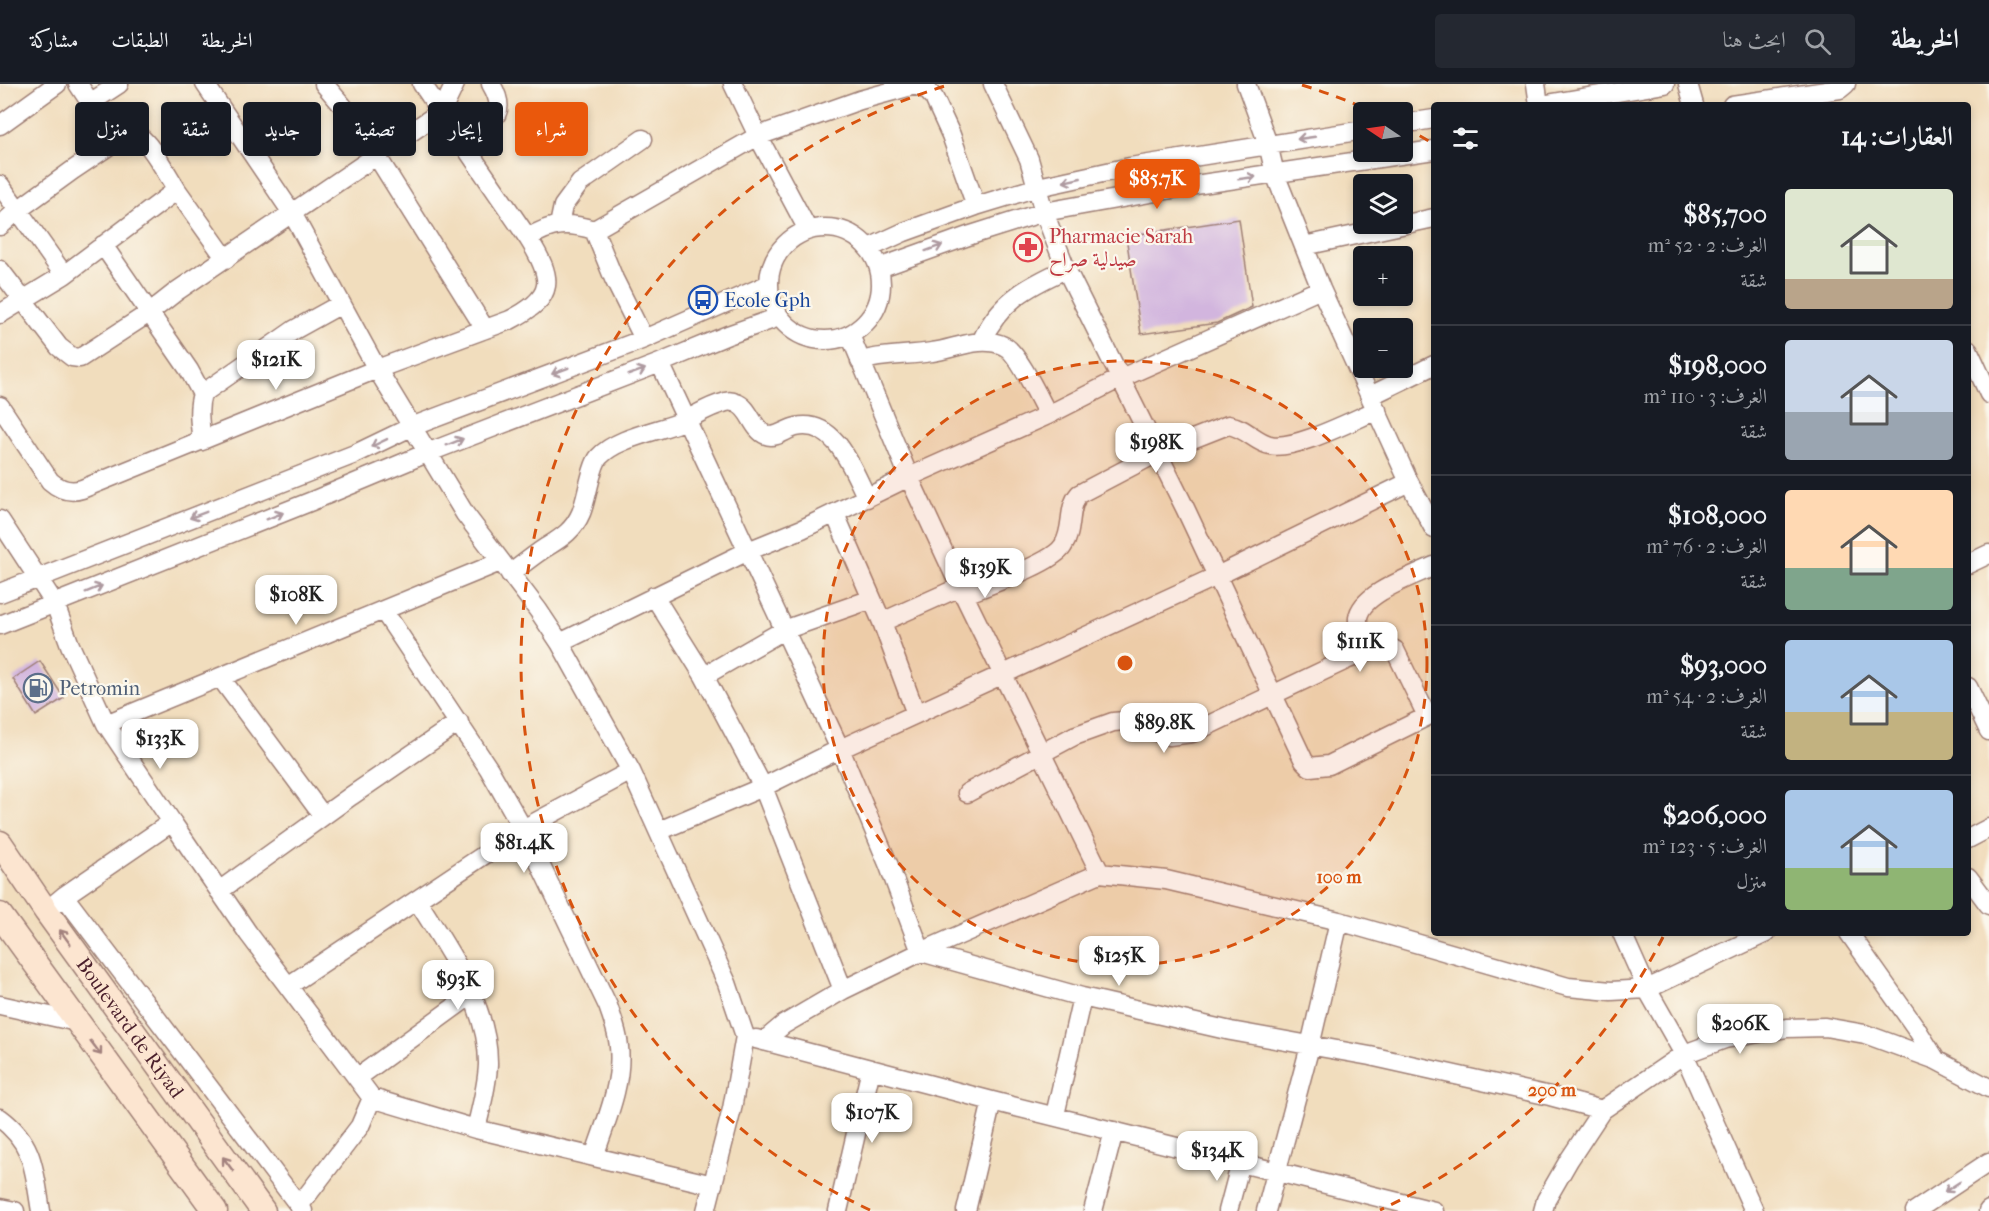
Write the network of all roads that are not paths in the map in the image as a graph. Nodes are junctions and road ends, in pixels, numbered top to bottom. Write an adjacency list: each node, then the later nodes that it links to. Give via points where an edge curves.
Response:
1 (57, 84): 28 (street)
2 (78, 84): 16 (street)
3 (119, 84): 17 (street)
4 (205, 84): 45 (street)
5 (324, 84): 18 (street)
6 (422, 84): 19 (street)
7 (455, 84): 20 (street)
8 (491, 84): 21 (street)
9 (733, 84): 30 (street)
10 (993, 84): 40 (street)
11 (1246, 84): 32 (street)
12 (1536, 84): 22 (street)
13 (1665, 84): 23 (street)
14 (1688, 84): 24 (street)
15 (1843, 90): 25 (street)
16 (89, 102)
17 (92, 102)
18 (339, 102)
19 (435, 102)
20 (446, 102)
21 (500, 102)
22 (1539, 102)
23 (1558, 102)
24 (1693, 102)
25 (1754, 102)
26 (1431, 119): 27 (street)
27 (1413, 122)
28 (0, 125)
29 (1353, 132): 32 (street, one-way to 32)
30 (758, 136): 42 (street, via 915,85 927,90 938,106); 49 (street); 50 (street)
31 (643, 139): 47 (street, via 580,183 563,206)
32 (1268, 144): 38 (street); 40 (street, one-way to 40)
33 (149, 146): 41 (street)
34 (1431, 150): 38 (street)
35 (96, 156): 43 (street)
36 (376, 156): 45 (street); 67 (street)
37 (473, 156): 51 (street)
38 (1275, 174): 44 (street, one-way to 38); 53 (street)
39 (0, 185): 43 (street)
40 (1038, 187): 42 (street); 44 (street)
41 (177, 190): 52 (street); 55 (street)
42 (976, 206): 54 (street)
43 (18, 210): 48 (street); 59 (street)
44 (1044, 212): 56 (street, one-way to 44); 57 (street)
45 (292, 213): 55 (street); 63 (street)
46 (1431, 219): 53 (street)
47 (559, 225): 49 (street); 51 (street)
48 (0, 226)
49 (594, 230): 69 (street)
50 (808, 230): 54 (street, via 841,230); 60 (street, via 780,250)
51 (528, 238): 67 (street, via 543,261 543,296 526,312)
52 (104, 245): 59 (street); 64 (street)
53 (1304, 246): 61 (street)
54 (868, 248): 56 (street)
55 (226, 259): 64 (street)
56 (879, 268): 68 (street, via 879,299 873,313)
57 (1065, 269): 70 (street, via 1008,303 989,325); 76 (street)
58 (0, 270): 62 (street)
59 (64, 275): 62 (street)
60 (769, 284): 66 (street); 69 (street)
61 (1321, 289): 76 (street); 79 (street)
62 (22, 300): 64 (street, via 59,347 80,358); 65 (street)
63 (340, 304): 75 (street); 77 (street, via 294,330)
64 (149, 313): 77 (street)
65 (0, 314)
66 (779, 317): 68 (street, via 790,328 811,338 835,339); 73 (street)
67 (485, 329): 75 (street)
68 (850, 334): 72 (street)
69 (644, 339): 83 (street, one-way to 83)
70 (981, 342): 72 (street); 81 (street, via 1005,346 1016,356)
71 (1971, 355): 78 (street)
72 (860, 361): 87 (street)
73 (660, 363): 82 (street); 85 (street, one-way to 73)
74 (1431, 366): 79 (street)
75 (377, 369): 83 (street); 84 (street)
76 (1119, 379): 81 (street); 86 (street)
77 (202, 394): 84 (street)
78 (1989, 394)
79 (1374, 403): 86 (street, via 1287,446 1269,446 1228,424); 88 (street)
80 (0, 406): 84 (street, via 50,481 69,491 92,486)
81 (1048, 415): 87 (street)
82 (685, 420): 89 (street, via 726,401 742,406 766,435 796,426 818,429 840,447); 93 (street); 97 (street, via 607,450 597,459 574,528 540,552)
83 (411, 427): 85 (street); 98 (street, one-way to 98, via 355,454)
84 (202, 441)
85 (427, 453): 97 (street); 104 (street, one-way to 85)
86 (1156, 453): 99 (street); 100 (street, via 1079,494 1072,504 1067,538 1054,554)
87 (909, 477): 89 (street); 100 (street)
88 (1409, 482): 92 (street); 99 (street)
89 (867, 498): 90 (street)
90 (835, 514): 93 (street); 103 (street)
91 (0, 520): 98 (street)
92 (1431, 523)
93 (748, 551): 102 (street); 108 (street)
94 (1989, 554): 95 (street)
95 (1971, 563)
96 (1431, 567): 110 (street, via 1374,595 1364,605 1358,616)
97 (505, 568): 105 (street); 109 (street)
98 (38, 576): 101 (street); 104 (street)
99 (1217, 576): 111 (street); 115 (street)
100 (962, 591): 106 (street); 111 (street)
101 (0, 592)
102 (654, 596): 109 (street); 112 (street)
103 (872, 599): 106 (street); 108 (street)
104 (55, 604): 107 (street); 119 (street)
105 (383, 610): 113 (street); 118 (street)
106 (882, 622): 116 (street)
107 (0, 625)
108 (784, 630): 112 (street); 121 (street)
109 (560, 643): 123 (street)
110 (1368, 650): 115 (street); 117 (street, via 1383,645 1395,651)
111 (1002, 675): 116 (street); 122 (street)
112 (704, 676): 124 (street)
113 (220, 678): 119 (street); 126 (street)
114 (1971, 694): 120 (street)
115 (1272, 695): 117 (street, via 1310,767 1329,765); 122 (street, via 1192,733 1169,736 1125,721 1113,722)
116 (916, 714): 121 (street)
117 (1431, 715)
118 (459, 722): 126 (street); 129 (street)
119 (106, 724): 127 (street)
120 (1989, 731)
121 (840, 749): 124 (street); 146 (street)
122 (1040, 754): 125 (street); 133 (street)
123 (631, 771): 129 (street); 130 (street)
124 (763, 787): 130 (street); 149 (street)
125 (967, 793)
126 (323, 816): 135 (street)
127 (172, 822): 135 (street); 136 (street)
128 (1989, 828): 131 (street)
129 (523, 829): 137 (street); 169 (street, via 608,1006 617,1034 620,1050 616,1086)
130 (659, 831): 154 (street, via 727,982)
131 (1971, 837)
132 (0, 843): 139 (main road, Boulevard de Riyad)
133 (1100, 873): 141 (street, via 1166,880); 146 (street)
134 (1971, 881): 138 (street)
135 (219, 891): 147 (street)
136 (64, 896): 139 (street); 175 (street)
137 (417, 900): 147 (street); 150 (street)
138 (1989, 905)
139 (46, 911): 179 (main road, Boulevard de Riyad, one-way to 139)
140 (0, 915): 153 (main road, Boulevard de Riyad)
141 (1339, 921): 148 (street, via 1568,987); 156 (street)
142 (1623, 936): 148 (street)
143 (1751, 936): 145 (street)
144 (1851, 936): 158 (street)
145 (1736, 939): 148 (street)
146 (921, 952): 149 (street); 151 (street)
147 (288, 986): 160 (street)
148 (1647, 989): 157 (street)
149 (843, 990): 155 (street, via 783,1025)
150 (471, 995): 160 (street); 167 (street, via 488,1064)
151 (1082, 997): 156 (street); 165 (street)
152 (0, 1005): 153 (street)
153 (77, 1022): 178 (main road, Boulevard de Riyad, one-way to 178)
154 (746, 1036): 155 (street); 173 (street)
155 (764, 1041): 159 (street)
156 (1310, 1046): 164 (street, via 1370,1056); 172 (street)
157 (1684, 1054): 158 (street, via 1725,1039 1825,1027 1865,1034); 164 (street); 188 (street)
158 (1936, 1060): 161 (street)
159 (871, 1069): 163 (street); 181 (street)
160 (357, 1078): 162 (street)
161 (1989, 1088)
162 (372, 1098): 167 (street); 175 (street, via 360,1126)
163 (992, 1101): 165 (street); 182 (street)
164 (1602, 1110): 187 (street, via 1569,1160)
165 (1055, 1115): 168 (street)
166 (0, 1118): 177 (street, via 28,1147)
167 (476, 1129): 169 (street)
168 (1114, 1131): 170 (street); 183 (street)
169 (594, 1157): 173 (street)
170 (1241, 1162): 172 (street); 184 (street)
171 (1989, 1162): 189 (street, one-way to 189)
172 (1277, 1173): 185 (street); 186 (street)
173 (713, 1185): 180 (street)
174 (0, 1208): 176 (street)
175 (301, 1209)
176 (15, 1211)
177 (41, 1211)
178 (215, 1211)
179 (263, 1211)
180 (706, 1211)
181 (837, 1211)
182 (966, 1211)
183 (1093, 1211)
184 (1227, 1211)
185 (1266, 1211)
186 (1434, 1211)
187 (1543, 1211)
188 (1754, 1211)
189 (1915, 1211)

